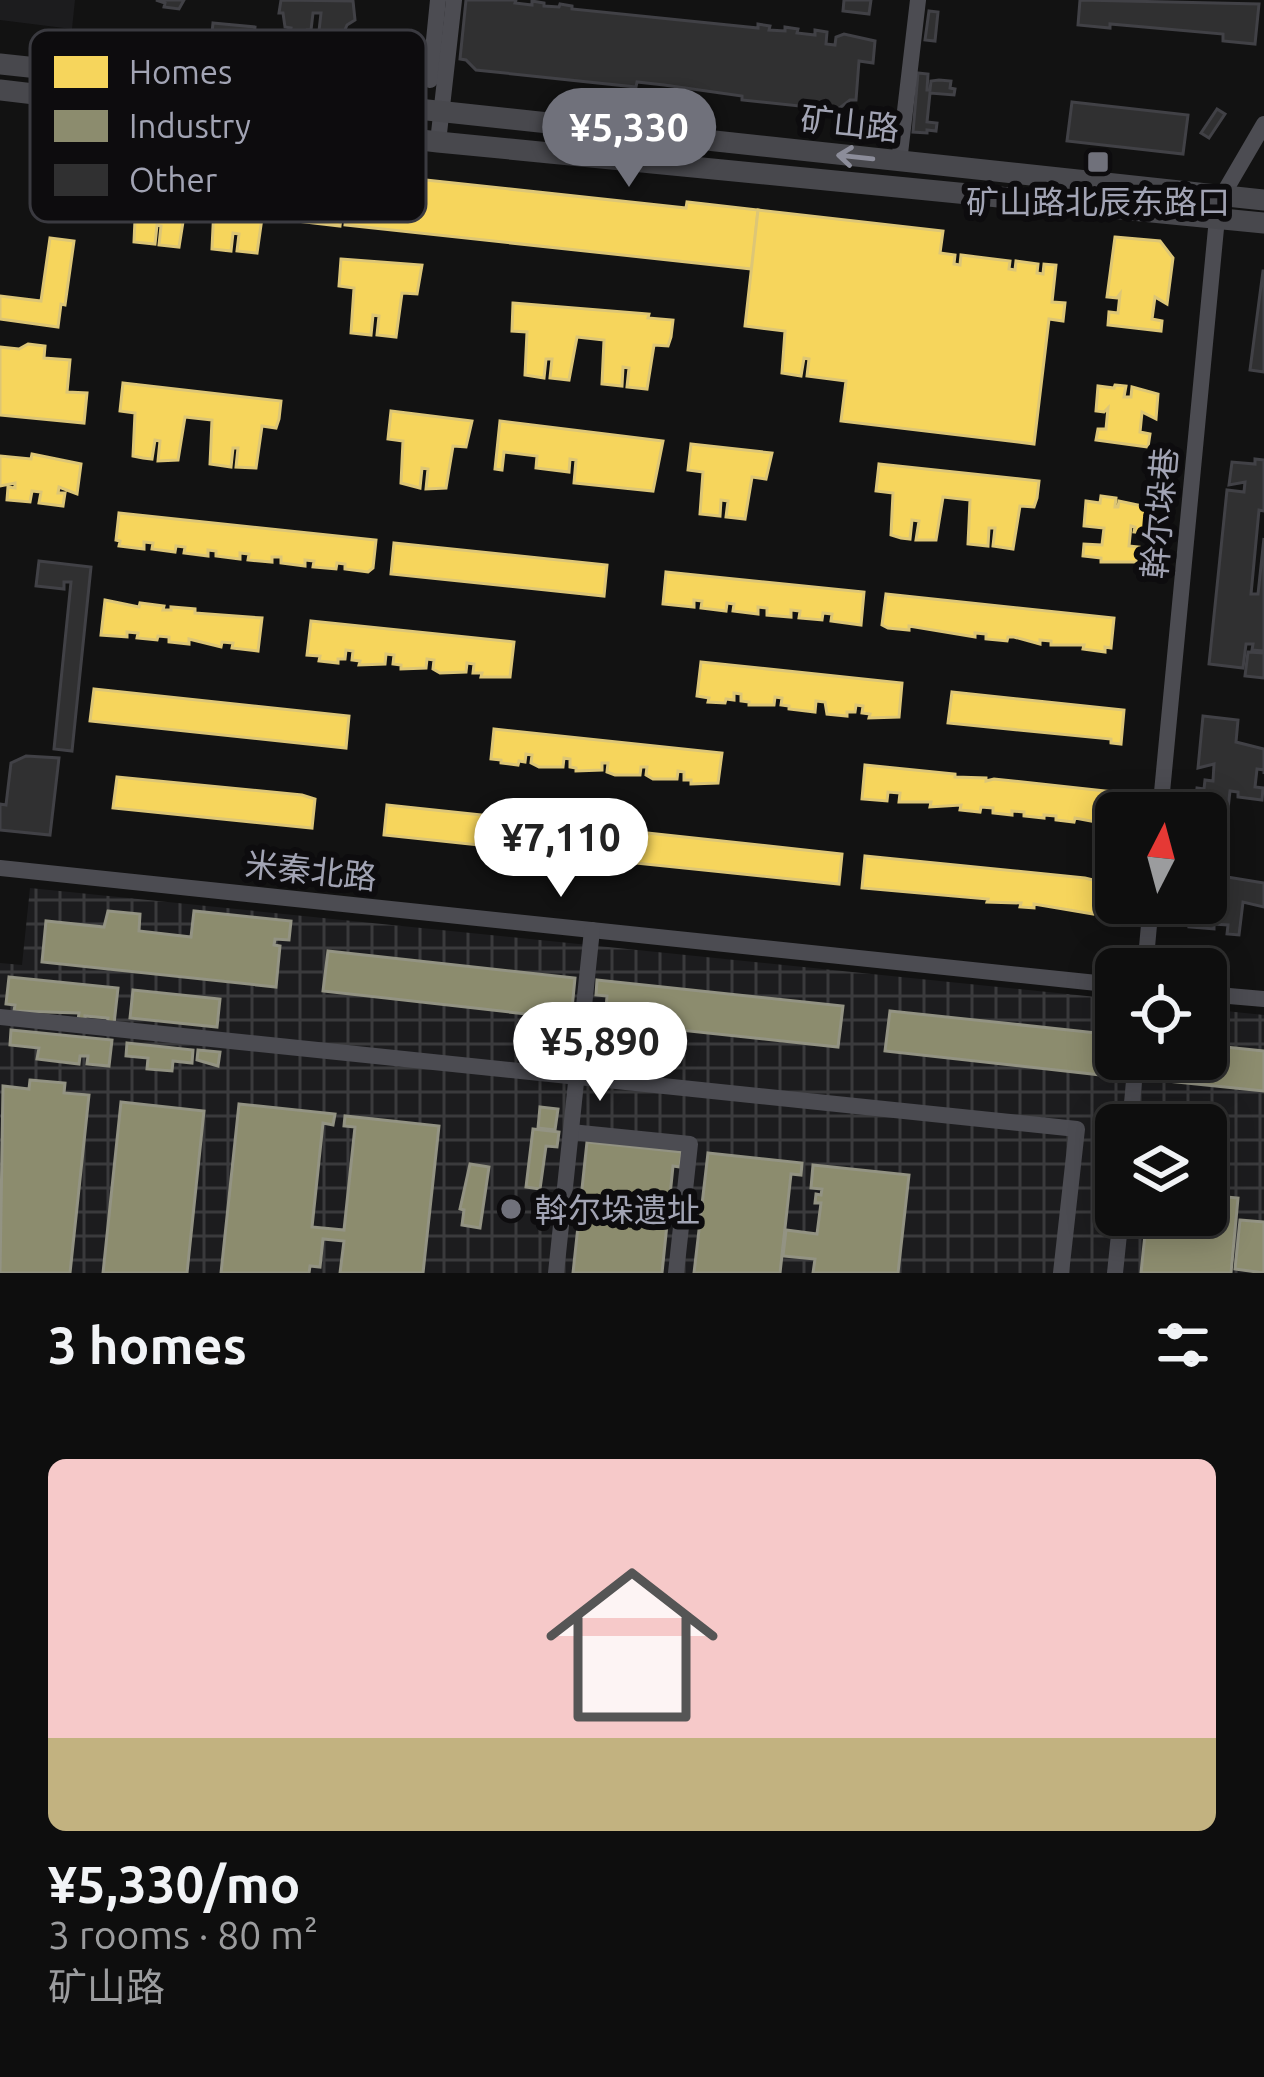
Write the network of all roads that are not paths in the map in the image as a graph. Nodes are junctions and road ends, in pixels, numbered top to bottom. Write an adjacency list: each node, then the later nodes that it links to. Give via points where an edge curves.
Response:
1 (438, 0): 6 (street)
2 (454, 0): 10 (street)
3 (918, 0): 14 (street)
4 (0, 64): 5 (main road, 矿山路)
5 (30, 67)
6 (430, 80)
7 (0, 90): 8 (main road, 矿山路)
8 (30, 94)
9 (426, 110): 10 (main road, 矿山路)
10 (442, 112): 13 (street); 14 (main road, 矿山路, one-way to 10)
11 (1264, 124): 16 (street)
12 (426, 141): 13 (main road, 矿山路)
13 (438, 142): 16 (main road, 矿山路)
14 (899, 162): 16 (main road, 矿山路)
15 (1263, 204): 16 (main road, 矿山路)
16 (1220, 207): 17 (street, 幹尔垛巷)
17 (1162, 792)
18 (0, 868): 19 (street, 米秦北路)
19 (592, 930): 20 (street, 米秦北路); 24 (street)
20 (1095, 983)
21 (1227, 996): 22 (street)
22 (1264, 999)
23 (0, 1017): 24 (street)
24 (577, 1077): 25 (street); 29 (street, via 1077,1129)
25 (571, 1132): 27 (street); 28 (street, via 690,1144)
26 (1119, 1236): 30 (street)
27 (556, 1273)
28 (676, 1273)
29 (1061, 1273)
30 (1115, 1273)

